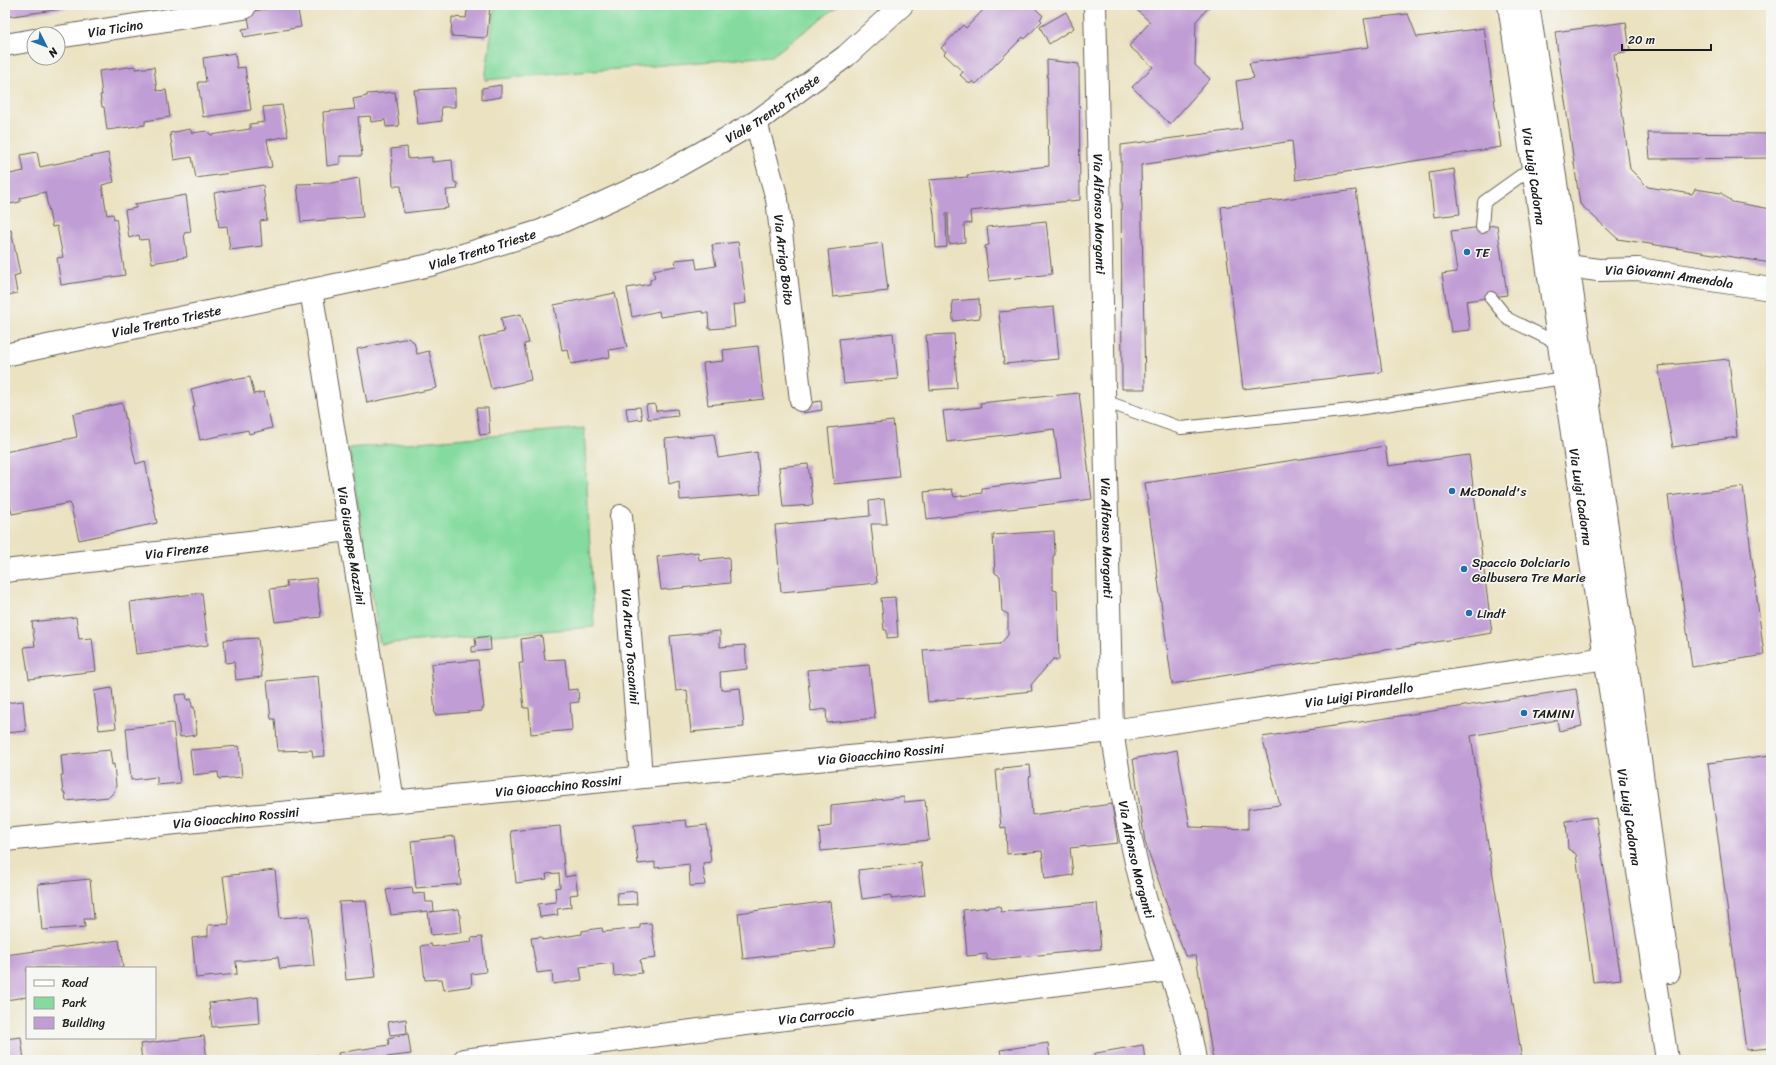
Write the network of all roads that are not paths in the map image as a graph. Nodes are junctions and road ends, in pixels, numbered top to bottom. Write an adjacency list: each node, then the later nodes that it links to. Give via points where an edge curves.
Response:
1 (902, 5): 9 (street, Viale Trento Trieste, via 846,56)
2 (1096, 5): 20 (street, Via Alfonso Morganti)
3 (1510, 5): 10 (street, Via Luigi Cadorna)
4 (1528, 5): 12 (street, Via Luigi Cadorna)
5 (244, 8): 6 (street, Via Ticino)
6 (66, 36)
7 (26, 41): 8 (street)
8 (5, 45)
9 (756, 122): 14 (street, Viale Trento Trieste, via 651,181 541,230 430,265); 19 (street, Via Arrigo Boito, via 777,199)
10 (1534, 167): 11 (lane, via 1484,202); 16 (street, Via Luigi Cadorna)
11 (1482, 227)
12 (1568, 266): 13 (street, Via Giovanni Amendola, via 1598,270 1638,269); 33 (street, Via Luigi Cadorna, via 1631,693)
13 (1771, 289)
14 (311, 290): 17 (street, Viale Trento Trieste); 22 (street, Via Giuseppe Mazzini)
15 (1491, 298): 16 (lane, via 1508,320)
16 (1559, 344): 18 (street, Via Luigi Cadorna)
17 (5, 354)
18 (1564, 378): 20 (lane, via 1351,410 1182,428); 24 (street, Via Luigi Cadorna)
19 (801, 400)
20 (1104, 400): 25 (street, Via Alfonso Morganti)
21 (621, 516): 26 (street, Via Arturo Toscanini)
22 (350, 530): 23 (street, Via Firenze); 27 (street, Via Giuseppe Mazzini)
23 (5, 571)
24 (1606, 658): 25 (street, Via Luigi Pirandello); 32 (street, Via Luigi Cadorna)
25 (1112, 731): 26 (street, Via Gioacchino Rossini); 29 (street, Via Alfonso Morganti, via 1128,829 1138,871)
26 (641, 777): 27 (street, Via Gioacchino Rossini)
27 (393, 801): 28 (street, Via Gioacchino Rossini)
28 (5, 840)
29 (1169, 970): 30 (street, Via Carroccio); 31 (street, Via Alfonso Morganti, via 1191,1034)
30 (464, 1060)
31 (1195, 1060)
32 (1667, 1060)
33 (1680, 1060)

